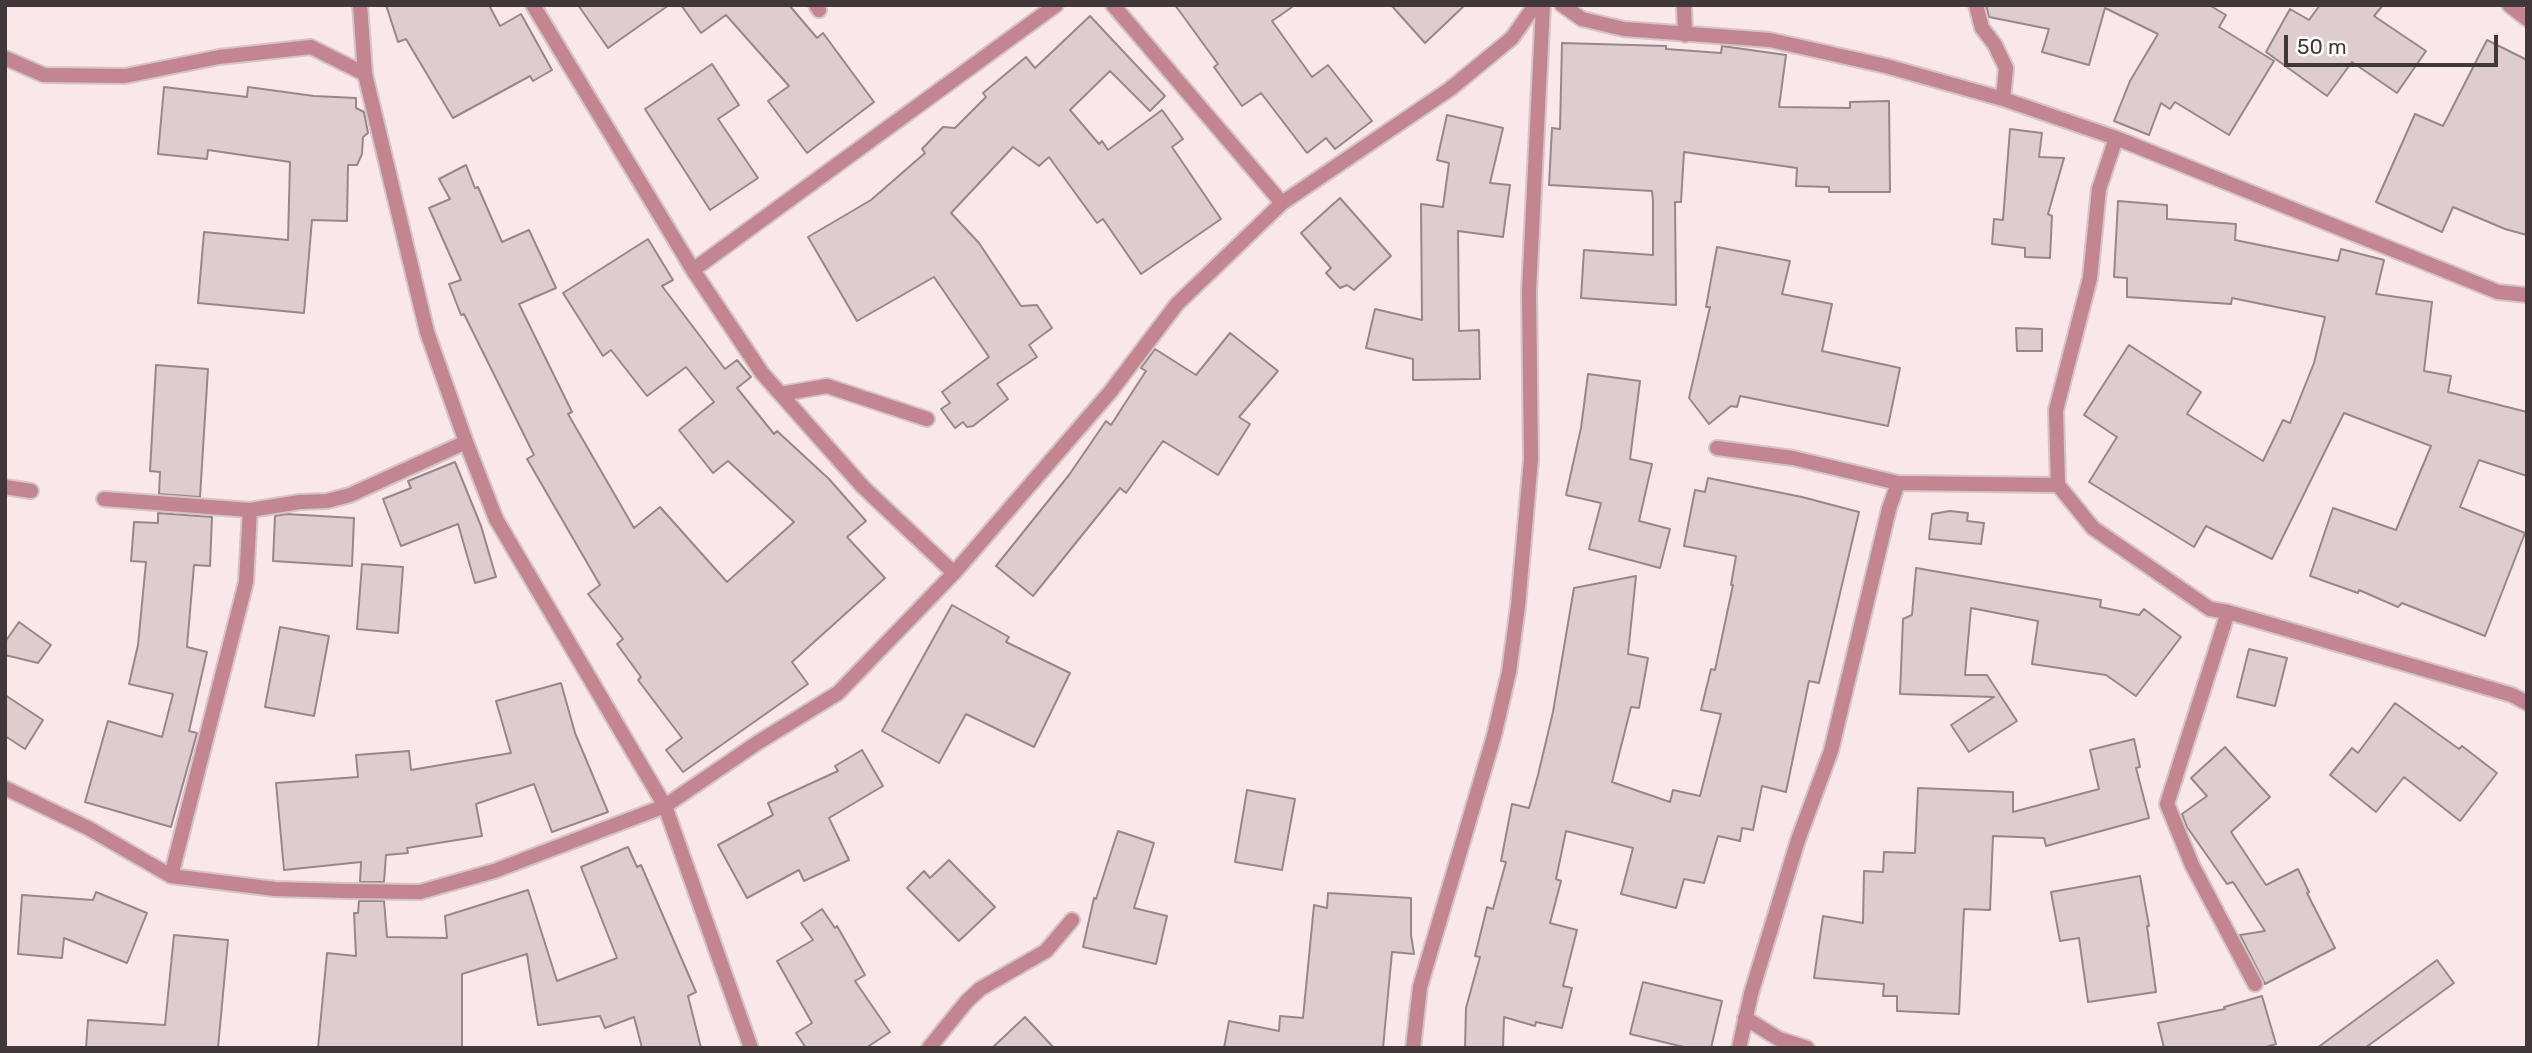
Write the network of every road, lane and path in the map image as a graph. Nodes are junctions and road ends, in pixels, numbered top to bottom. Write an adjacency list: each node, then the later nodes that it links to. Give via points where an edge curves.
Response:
1 (360, 5): 14 (street)
2 (533, 5): 18 (street)
3 (1056, 5): 18 (street)
4 (1114, 5): 17 (street)
5 (1535, 5): 17 (street, via 1512,37 1450,89)
6 (1543, 5): 41 (street, via 1529,291 1531,459 1518,606 1494,736 1420,987)
7 (1562, 5): 12 (street, via 1582,19)
8 (1684, 5): 12 (street)
9 (1976, 5): 15 (street, via 1982,29 2006,68)
10 (2509, 5): 11 (street)
11 (2527, 19)
12 (1685, 35): 15 (street, via 1770,40)
13 (5, 58): 14 (street, via 44,75 125,76 219,57 311,47)
14 (365, 74): 22 (street, via 427,332)
15 (2003, 99): 16 (street)
16 (2116, 138): 19 (street, via 2498,292); 25 (street, via 2099,189 2090,278 2056,410)
17 (1282, 204): 30 (street, via 1177,304 1111,391)
18 (693, 270): 20 (street)
19 (2527, 295)
20 (781, 394): 21 (street, via 827,386); 30 (street, via 863,487)
21 (927, 419)
22 (466, 442): 29 (street, via 350,495); 34 (street, via 496,519)
23 (1717, 448): 24 (street, via 1793,458)
24 (1898, 483): 25 (street); 38 (street, via 1831,751 1798,840)
25 (2058, 485): 31 (street, via 2093,528 2210,609)
26 (5, 486): 27 (street)
27 (31, 491)
28 (104, 499): 29 (street)
29 (250, 510): 35 (street, via 246,582)
30 (954, 573): 34 (street, via 838,693)
31 (2228, 612): 32 (street); 37 (street, via 2167,804 2192,865)
32 (2527, 703)
33 (5, 788): 35 (street, via 88,828)
34 (665, 806): 35 (street, via 494,871 420,892 275,888); 39 (street)
35 (171, 876)
36 (1072, 920): 40 (street, via 1046,951 967,1001)
37 (2255, 984)
38 (1745, 1018): 42 (street); 43 (street, via 1779,1039)
39 (751, 1048)
40 (929, 1048)
41 (1413, 1048)
42 (1739, 1048)
43 (1807, 1048)

